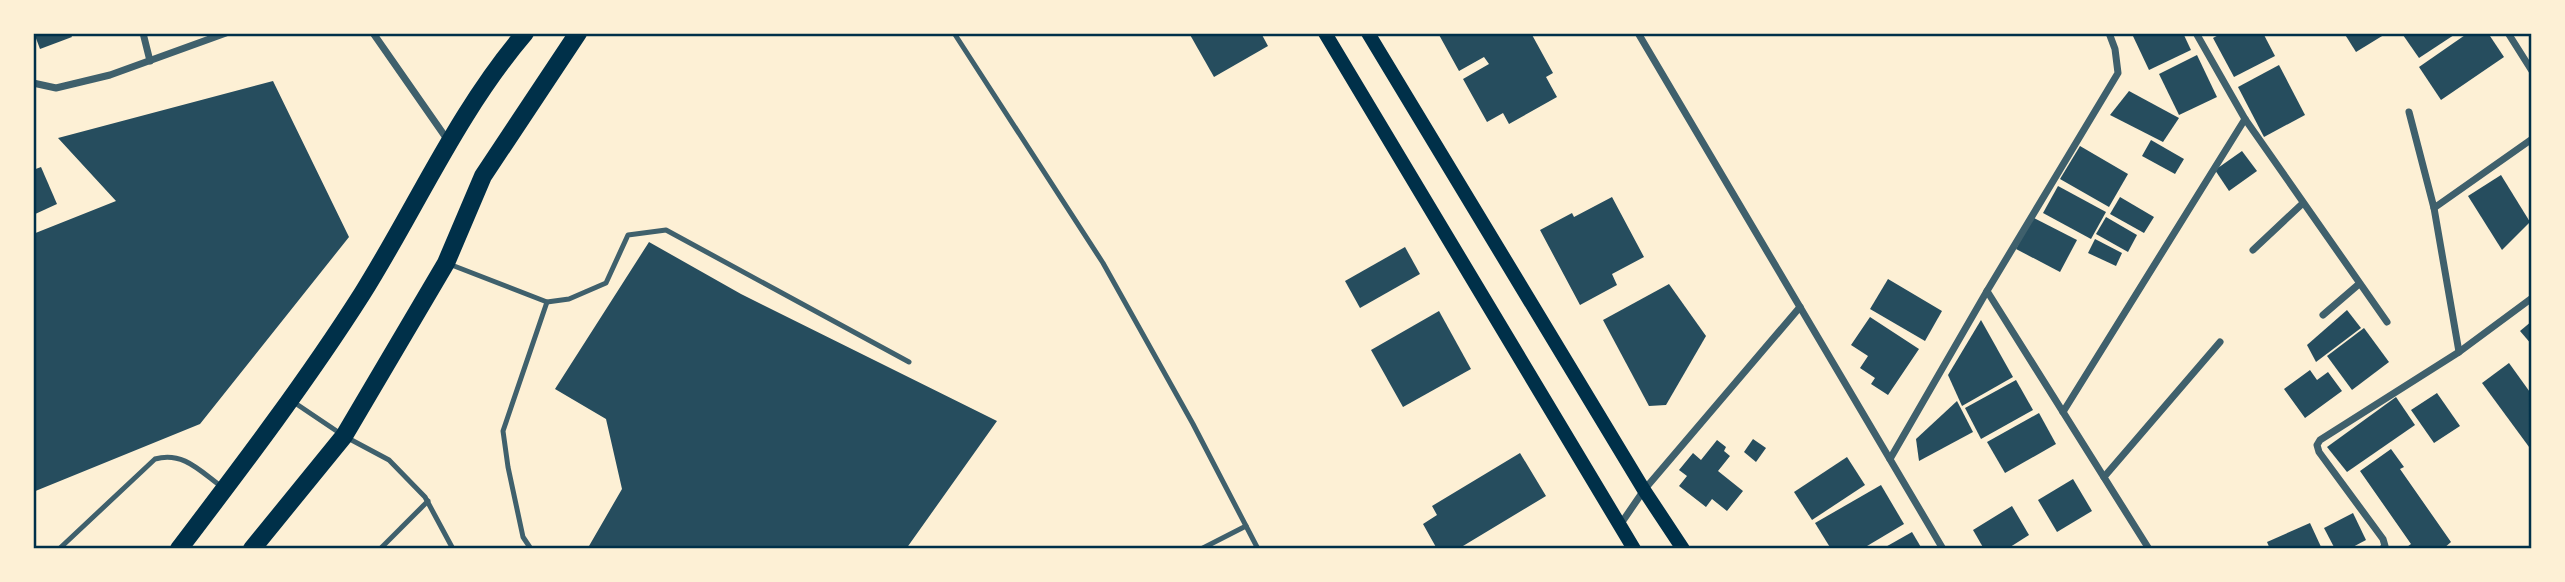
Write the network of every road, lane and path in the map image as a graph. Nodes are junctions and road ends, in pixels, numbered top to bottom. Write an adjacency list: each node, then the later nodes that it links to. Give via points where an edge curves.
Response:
1 (144, 33): 13 (street)
2 (226, 33): 13 (street)
3 (373, 33): 19 (street)
4 (578, 33): 23 (main road, via 483,176)
5 (954, 33): 43 (lane, via 1104,263)
6 (1325, 33): 42 (main road)
7 (1368, 33): 40 (main road)
8 (1639, 33): 28 (street)
9 (2109, 33): 25 (street, via 2118,73)
10 (2196, 33): 17 (street)
11 (2508, 33): 14 (street)
12 (522, 35): 19 (main road)
13 (150, 61): 15 (street, via 56,88)
14 (2532, 71)
15 (33, 83)
16 (2409, 112): 21 (street)
17 (2245, 119): 20 (street); 35 (street)
18 (2532, 139): 21 (street)
19 (450, 143): 34 (main road, via 362,294)
20 (2302, 204): 22 (street); 24 (street)
21 (2434, 208): 32 (street)
22 (2253, 250)
23 (446, 263): 27 (lane); 36 (main road)
24 (2360, 284): 29 (street); 30 (street)
25 (1987, 291): 35 (street); 37 (street)
26 (2532, 298): 32 (street)
27 (547, 302): 33 (lane, via 569,299 606,283 628,235 666,230); 49 (lane, via 503,431 523,537)
28 (1800, 307): 37 (street); 40 (street)
29 (2323, 315)
30 (2387, 322)
31 (2220, 342): 38 (street)
32 (2459, 352): 56 (street, via 2317,445 2383,539)
33 (909, 362)
34 (289, 399): 36 (lane); 39 (main road)
35 (2063, 412): 38 (street)
36 (344, 436): 41 (lane, via 388,460); 46 (main road)
37 (1890, 459): 54 (street)
38 (2104, 477): 55 (street)
39 (225, 489): 44 (lane, via 182,458 155,459); 45 (main road)
40 (1644, 490): 42 (street); 53 (main road)
41 (428, 502): 47 (lane); 48 (lane)
42 (1620, 525): 52 (main road)
43 (1246, 526): 50 (lane); 51 (lane)
44 (59, 549)
45 (179, 549)
46 (252, 549)
47 (380, 549)
48 (453, 549)
49 (531, 549)
50 (1201, 549)
51 (1258, 549)
52 (1634, 549)
53 (1683, 549)
54 (1943, 549)
55 (2149, 549)
56 (2382, 549)

